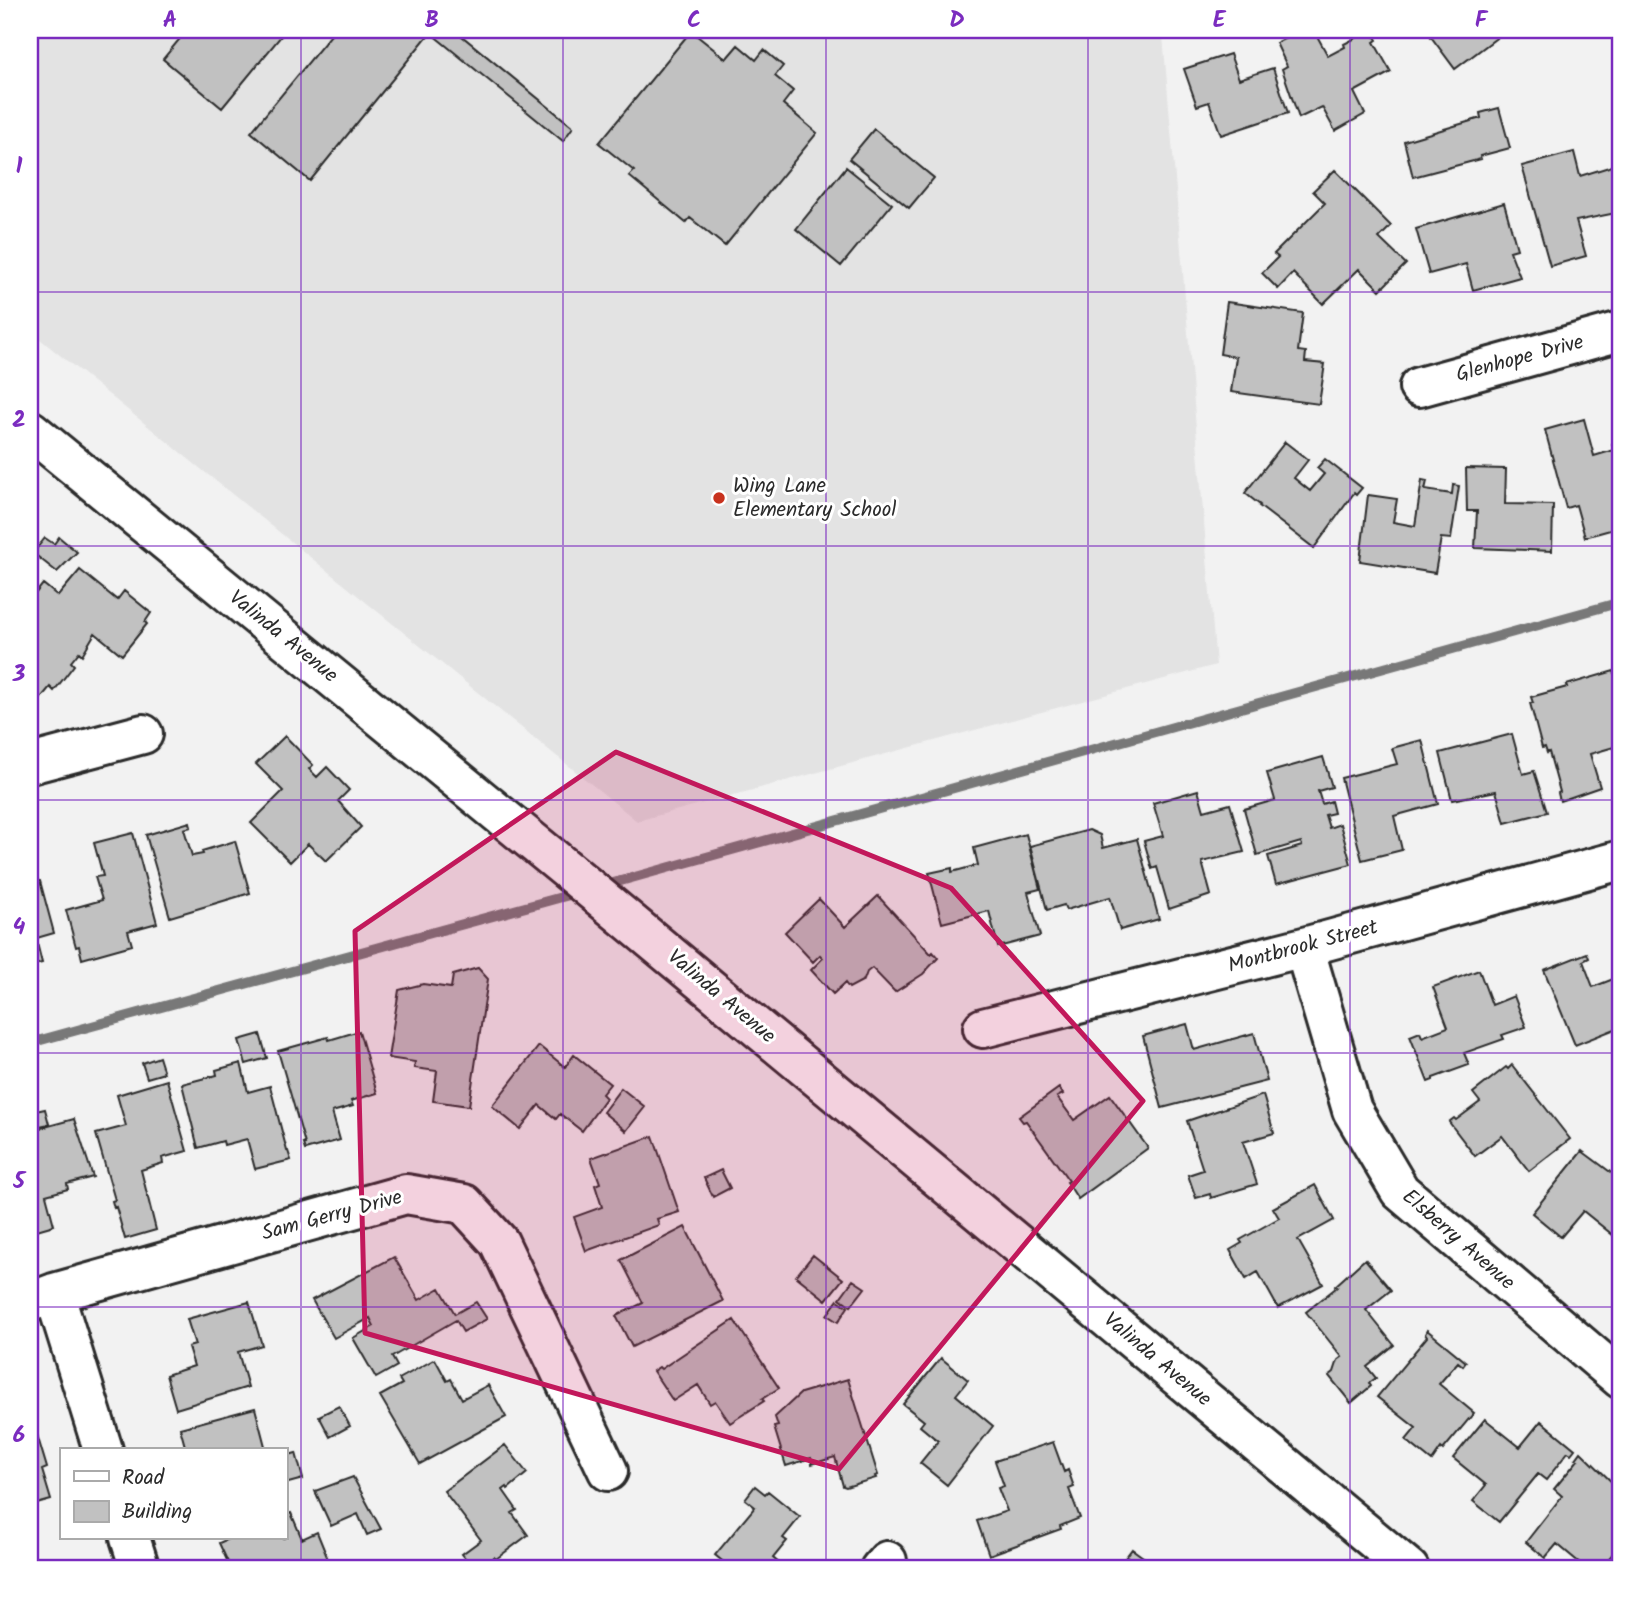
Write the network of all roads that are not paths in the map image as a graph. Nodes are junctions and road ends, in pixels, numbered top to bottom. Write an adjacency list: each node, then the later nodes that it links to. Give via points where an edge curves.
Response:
1 (1621, 331): 2 (street, Glenhope Drive)
2 (1419, 387)
3 (30, 429): 15 (street, Valinda Avenue)
4 (142, 734): 5 (street)
5 (30, 764)
6 (1621, 860): 7 (street, Montbrook Street)
7 (1304, 947): 8 (street, Montbrook Street); 10 (street, Elsberry Avenue, via 1352,1110 1400,1191)
8 (983, 1028)
9 (42, 1297): 11 (street); 12 (street, Sam Gerry Drive, via 406,1194 464,1204 499,1242)
10 (1621, 1379)
11 (102, 1448)
12 (608, 1471)
13 (131, 1540): 14 (street)
14 (140, 1569)
15 (1409, 1569)

